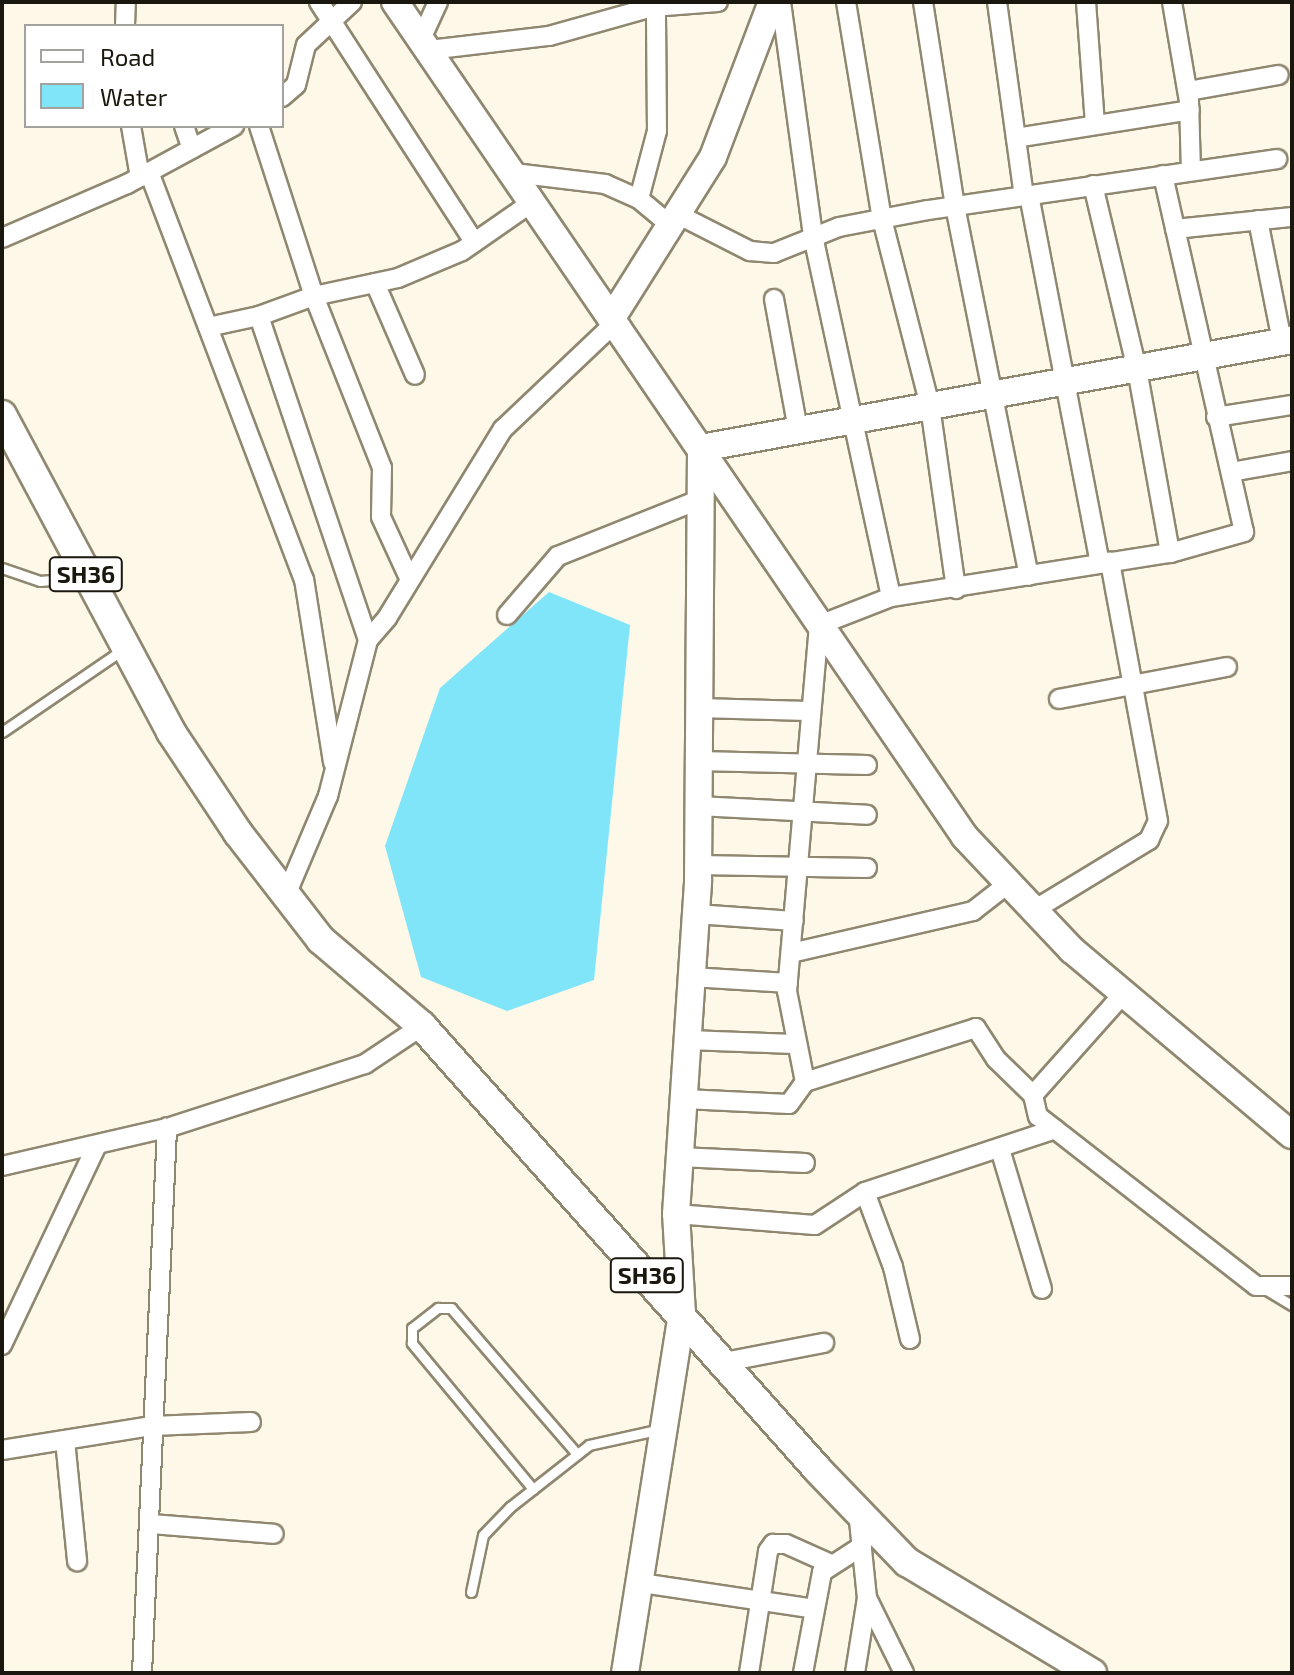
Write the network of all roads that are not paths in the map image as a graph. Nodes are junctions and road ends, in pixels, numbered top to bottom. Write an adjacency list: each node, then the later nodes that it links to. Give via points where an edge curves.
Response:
1 (126, 2): 15 (street)
2 (319, 2): 16 (street)
3 (352, 2): 16 (street)
4 (395, 2): 17 (main road)
5 (438, 2): 17 (street)
6 (718, 2): 14 (street)
7 (772, 2): 40 (main road, via 713,157)
8 (781, 2): 43 (street)
9 (846, 2): 39 (street)
10 (923, 2): 37 (street)
11 (997, 2): 26 (street)
12 (1086, 2): 21 (street)
13 (1172, 2): 20 (street)
14 (656, 7): 17 (street, via 549,36); 35 (street, via 657,131)
15 (125, 24)
16 (329, 25): 19 (street, via 306,45 296,85); 45 (street)
17 (425, 45): 30 (main road)
18 (1279, 75): 20 (street)
19 (284, 95)
20 (1189, 100): 21 (street); 29 (street)
21 (1095, 125): 26 (street)
22 (131, 128): 32 (street)
23 (185, 128): 27 (street)
24 (230, 128): 27 (street)
25 (260, 128): 47 (street)
26 (1016, 138): 34 (street)
27 (192, 149): 32 (street)
28 (1277, 159): 29 (street)
29 (1191, 171): 31 (street)
30 (514, 173): 35 (street, via 605,184); 36 (main road)
31 (1163, 175): 33 (street); 42 (street)
32 (139, 178): 44 (street); 51 (street)
33 (1093, 185): 34 (street); 54 (street)
34 (1026, 195): 37 (street); 56 (street)
35 (639, 199): 40 (street)
36 (534, 201): 45 (street); 50 (main road)
37 (955, 206): 39 (street); 57 (street)
38 (1292, 217): 41 (street)
39 (882, 219): 43 (street); 59 (street)
40 (674, 220): 43 (street, via 750,251 774,253); 50 (main road)
41 (1258, 220): 42 (street); 52 (street)
42 (1175, 229): 53 (street)
43 (813, 236): 62 (street)
44 (2, 238)
45 (474, 242): 46 (street, via 398,278)
46 (375, 283): 47 (street); 55 (street)
47 (314, 296): 49 (street); 73 (street, via 382,468 381,517)
48 (774, 299): 63 (street)
49 (259, 316): 51 (street); 78 (street)
50 (615, 318): 64 (main road); 73 (street, via 503,429)
51 (208, 327): 89 (street, via 304,579)
52 (1287, 340): 53 (main road)
53 (1205, 356): 54 (main road); 61 (street)
54 (1137, 369): 56 (main road); 68 (street)
55 (415, 375)
56 (1066, 382): 57 (main road); 69 (street)
57 (992, 395): 59 (main road); 71 (street)
58 (1292, 405): 61 (street)
59 (930, 406): 62 (main road); 74 (street)
60 (2, 415): 72 (main road, SH36)
61 (1216, 417): 66 (street)
62 (852, 421): 63 (main road); 75 (street)
63 (798, 430): 64 (main road)
64 (701, 448): 67 (main road); 77 (main road)
65 (1292, 461): 66 (street)
66 (1231, 472): 68 (street, via 1244,525 1241,538)
67 (701, 499): 76 (street, via 558,556); 83 (main road)
68 (1170, 553): 69 (street)
69 (1105, 562): 71 (street); 81 (street)
70 (2, 568): 72 (lane, via 40,581)
71 (1029, 576): 74 (street)
72 (87, 577): 79 (main road, SH36)
73 (410, 580): 78 (street)
74 (956, 589): 75 (street)
75 (891, 597): 77 (street)
76 (507, 615)
77 (819, 625): 84 (street); 96 (main road, via 965,837)
78 (368, 640): 89 (street)
79 (126, 648): 85 (lane); 97 (main road, SH36, via 171,732)
80 (1227, 667): 81 (street)
81 (1133, 683): 82 (street); 98 (street, via 1158,809 1156,831)
82 (1059, 699)
83 (699, 708): 84 (street); 86 (main road)
84 (808, 711): 87 (street)
85 (2, 732)
86 (699, 761): 87 (street); 90 (main road)
87 (806, 764): 88 (street); 91 (street)
88 (867, 765)
89 (334, 772): 97 (street)
90 (698, 806): 91 (street); 93 (main road)
91 (803, 812): 92 (street); 94 (street)
92 (867, 815)
93 (698, 865): 94 (street); 99 (main road)
94 (799, 868): 95 (street); 100 (street)
95 (867, 868)
96 (1009, 883): 98 (main road); 101 (street, via 973,911)
97 (286, 895): 105 (main road, SH36, via 321,940)
98 (1034, 910): 104 (main road)
99 (696, 914): 100 (street); 102 (main road)
100 (794, 921): 101 (street)
101 (791, 953): 103 (street)
102 (692, 977): 103 (street); 106 (main road)
103 (788, 983): 107 (street)
104 (1124, 993): 109 (street); 113 (main road)
105 (422, 1026): 111 (street, via 365,1064); 125 (main road, SH36)
106 (688, 1040): 107 (street); 110 (main road)
107 (794, 1044): 108 (street)
108 (805, 1082): 109 (street, via 976,1028 996,1059); 110 (street, via 789,1104)
109 (1033, 1095): 112 (street, via 1038,1116)
110 (684, 1099): 116 (main road)
111 (167, 1128): 114 (street); 132 (street)
112 (1055, 1129): 115 (street); 122 (street)
113 (1292, 1135)
114 (96, 1147): 118 (street); 126 (street)
115 (1000, 1149): 119 (street); 123 (street)
116 (680, 1157): 117 (street); 120 (main road)
117 (805, 1163)
118 (2, 1166)
119 (865, 1192): 120 (street, via 815,1225); 127 (street, via 893,1267)
120 (676, 1214): 125 (main road)
121 (1292, 1286): 122 (street)
122 (1264, 1288): 124 (lane)
123 (1042, 1289)
124 (1292, 1305)
125 (682, 1314): 130 (main road, SH36); 133 (main road)
126 (8, 1321): 129 (street)
127 (910, 1339)
128 (824, 1343): 130 (street)
129 (2, 1345)
130 (725, 1362): 138 (main road, SH36)
131 (251, 1422): 132 (street)
132 (152, 1426): 134 (street); 139 (street)
133 (664, 1429): 136 (lane, via 595,1442); 144 (main road)
134 (65, 1440): 135 (street); 142 (street)
135 (2, 1450)
136 (577, 1454): 137 (lane); 137 (lane, via 451,1308 438,1308 412,1328 412,1343)
137 (529, 1492): 145 (lane, via 483,1535)
138 (858, 1511): 141 (street); 155 (main road, SH36, via 907,1562)
139 (151, 1524): 140 (street); 150 (street)
140 (274, 1534)
141 (862, 1546): 143 (street); 146 (street)
142 (77, 1561)
143 (831, 1564): 147 (street, via 786,1544 773,1544); 148 (street, via 819,1580)
144 (641, 1583): 147 (street); 149 (main road)
145 (471, 1592)
146 (867, 1598): 153 (street); 154 (street)
147 (760, 1601): 148 (street); 151 (street)
148 (814, 1609): 152 (street)
149 (628, 1657)
150 (142, 1673)
151 (749, 1673)
152 (803, 1673)
153 (855, 1673)
154 (904, 1673)
155 (1092, 1673)

